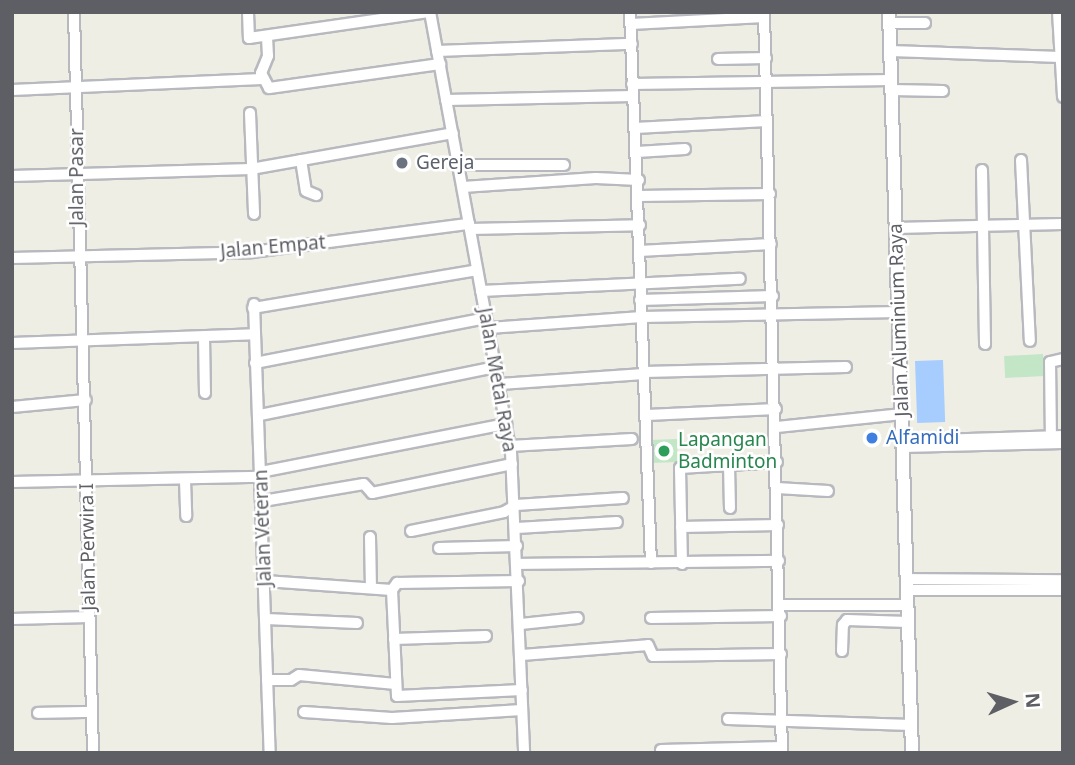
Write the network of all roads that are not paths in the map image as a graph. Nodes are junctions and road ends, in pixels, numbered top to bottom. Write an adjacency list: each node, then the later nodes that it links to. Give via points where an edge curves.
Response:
1 (74, 12): 24 (street, Jalan Pasar)
2 (248, 12): 11 (street, via 249,38)
3 (430, 12): 11 (street); 13 (street, Jalan Metal Raya)
4 (630, 12): 9 (street)
5 (1058, 12): 10 (street)
6 (764, 15): 9 (street); 16 (street)
7 (889, 18): 8 (street); 14 (main road, Jalan Aluminium Raya)
8 (925, 23)
9 (631, 24): 12 (street)
10 (1061, 32): 15 (street)
11 (267, 37): 19 (street)
12 (632, 44): 13 (street); 21 (street)
13 (437, 51): 18 (street, Jalan Metal Raya)
14 (890, 51): 15 (street); 22 (main road, Jalan Aluminium Raya)
15 (1060, 57): 23 (street)
16 (766, 58): 17 (street); 20 (street)
17 (718, 59)
18 (440, 64): 19 (street, via 270,88); 29 (street, Jalan Metal Raya)
19 (262, 79): 24 (street)
20 (766, 80): 21 (street); 22 (street); 31 (street)
21 (632, 84): 27 (street)
22 (891, 85): 26 (street); 56 (main road, Jalan Aluminium Raya)
23 (1062, 87): 28 (street)
24 (76, 88): 25 (street); 43 (street, Jalan Pasar)
25 (12, 90)
26 (943, 91)
27 (633, 96): 29 (street); 32 (street)
28 (1063, 97)
29 (446, 100): 33 (street, Jalan Metal Raya)
30 (250, 113): 41 (street)
31 (767, 121): 32 (street); 48 (street)
32 (635, 128): 35 (street)
33 (453, 132): 36 (street); 38 (street, Jalan Metal Raya)
34 (685, 149): 35 (street)
35 (637, 152): 45 (street)
36 (301, 160): 41 (street); 49 (street, via 306,191)
37 (1021, 160): 55 (street)
38 (459, 165): 40 (street); 47 (street, Jalan Metal Raya)
39 (564, 165): 40 (street)
40 (542, 166): 46 (street)
41 (251, 169): 43 (street); 51 (street)
42 (982, 170): 57 (street)
43 (78, 174): 44 (street); 60 (street, Jalan Pasar)
44 (12, 176)
45 (639, 180): 46 (street); 50 (street)
46 (543, 181): 47 (street)
47 (463, 187): 54 (street, Jalan Metal Raya)
48 (770, 194): 50 (street); 58 (street)
49 (316, 195)
50 (639, 196): 52 (street)
51 (254, 214)
52 (640, 225): 54 (street, Jalan Empat); 59 (street)
53 (1063, 225): 55 (street)
54 (469, 226): 60 (street, Jalan Empat, via 252,252); 62 (street, Jalan Metal Raya)
55 (1027, 227): 57 (street); 75 (street)
56 (896, 228): 57 (street); 68 (main road, Jalan Aluminium Raya)
57 (983, 228): 77 (street)
58 (771, 244): 59 (street); 66 (street)
59 (639, 251): 64 (street)
60 (77, 256): 61 (street, Jalan Empat); 74 (street, Jalan Pasar)
61 (12, 258)
62 (477, 270): 65 (street, Jalan Metal Raya); 72 (street, Jalan Veteran, via 253,306)
63 (740, 279): 64 (street)
64 (639, 284): 65 (street); 67 (street)
65 (481, 291): 71 (street, Jalan Metal Raya)
66 (773, 296): 67 (street); 69 (street)
67 (640, 300): 70 (street)
68 (899, 312): 69 (street); 89 (main road, Jalan Aluminium Raya)
69 (774, 316): 70 (street); 81 (street)
70 (642, 317): 71 (street); 83 (street)
71 (487, 323): 79 (street); 80 (street, Jalan Metal Raya)
72 (254, 334): 73 (street); 79 (street, Jalan Veteran)
73 (204, 337): 74 (street); 85 (street)
74 (83, 341): 76 (street); 86 (street, Jalan Perwira I)
75 (1030, 341)
76 (12, 343)
77 (985, 344)
78 (1063, 359): 96 (street, via 1050,362)
79 (255, 363): 90 (street, Jalan Veteran)
80 (496, 367): 84 (street, Jalan Metal Raya); 90 (street)
81 (775, 367): 82 (street); 83 (street); 88 (street)
82 (846, 367)
83 (644, 373): 84 (street); 91 (street)
84 (499, 384): 92 (street, Jalan Metal Raya)
85 (205, 393)
86 (86, 400): 87 (street); 106 (street, Jalan Perwira I)
87 (12, 407)
88 (776, 409): 91 (street); 93 (street)
89 (902, 414): 93 (street); 98 (main road, Jalan Aluminium Raya)
90 (260, 415): 103 (street, Jalan Veteran)
91 (646, 415): 124 (street)
92 (506, 424): 99 (street, Jalan Metal Raya); 103 (street)
93 (777, 426): 100 (street)
94 (1063, 436): 96 (street)
95 (632, 439): 99 (street)
96 (1051, 440): 97 (street); 98 (street)
97 (1063, 443)
98 (903, 444): 129 (main road, Jalan Aluminium Raya)
99 (510, 446): 101 (street, Jalan Metal Raya)
100 (777, 462): 102 (street); 107 (street)
101 (512, 464): 110 (street, via 375,492 364,484); 111 (street, Jalan Metal Raya)
102 (729, 465): 112 (street); 116 (street, via 680,468)
103 (261, 475): 104 (street); 110 (street, Jalan Veteran)
104 (185, 480): 106 (street); 113 (street)
105 (12, 482): 106 (street)
106 (87, 483): 136 (street, Jalan Perwira I)
107 (778, 488): 108 (street); 115 (street)
108 (828, 491)
109 (624, 498): 111 (street)
110 (263, 501): 127 (street, Jalan Veteran)
111 (516, 505): 117 (street, Jalan Metal Raya); 118 (street, via 504,512)
112 (730, 508)
113 (186, 516)
114 (617, 522): 117 (street)
115 (778, 525): 116 (street); 122 (street)
116 (681, 527): 125 (street)
117 (517, 528): 120 (street, Jalan Metal Raya)
118 (411, 531)
119 (370, 537): 131 (street)
120 (517, 546): 121 (street); 123 (street, Jalan Metal Raya)
121 (439, 548)
122 (779, 561): 125 (street); 135 (street)
123 (517, 564): 124 (street); 128 (street, Jalan Metal Raya)
124 (651, 564): 125 (street)
125 (682, 564)
126 (1063, 580): 130 (street)
127 (265, 581): 131 (street); 140 (street, Jalan Veteran)
128 (519, 581): 132 (street, via 397,583); 143 (street, Jalan Metal Raya)
129 (906, 584): 130 (street); 134 (main road, Jalan Aluminium Raya)
130 (953, 584): 133 (street)
131 (371, 588): 132 (street)
132 (392, 590): 145 (street)
133 (1063, 590)
134 (907, 605): 135 (street); 141 (main road, Jalan Aluminium Raya)
135 (781, 610): 139 (street); 147 (street)
136 (89, 617): 137 (street); 153 (street, Jalan Perwira I)
137 (12, 618)
138 (578, 618): 143 (street)
139 (650, 618)
140 (266, 619): 142 (street); 149 (street, Jalan Veteran)
141 (908, 622): 146 (street, via 847,620); 158 (main road, Jalan Aluminium Raya)
142 (357, 623)
143 (521, 624): 148 (street, Jalan Metal Raya)
144 (486, 636): 145 (street)
145 (394, 639): 150 (street)
146 (842, 651)
147 (781, 654): 148 (street, via 653,656 648,645); 157 (street)
148 (522, 655): 151 (street, Jalan Metal Raya)
149 (267, 680): 150 (street, via 291,680 299,675); 162 (street, Jalan Veteran)
150 (396, 684): 151 (street, via 397,696)
151 (522, 690): 152 (street, Jalan Metal Raya)
152 (522, 710): 154 (street, via 396,718); 163 (street, Jalan Metal Raya)
153 (92, 712): 155 (street); 161 (street, Jalan Perwira I)
154 (304, 712)
155 (38, 713)
156 (728, 719): 157 (street)
157 (782, 720): 158 (street); 160 (street)
158 (911, 724): 164 (main road, Jalan Aluminium Raya)
159 (661, 750): 160 (street)
160 (782, 750)
161 (93, 753)
162 (270, 753)
163 (524, 753)
164 (912, 753)

